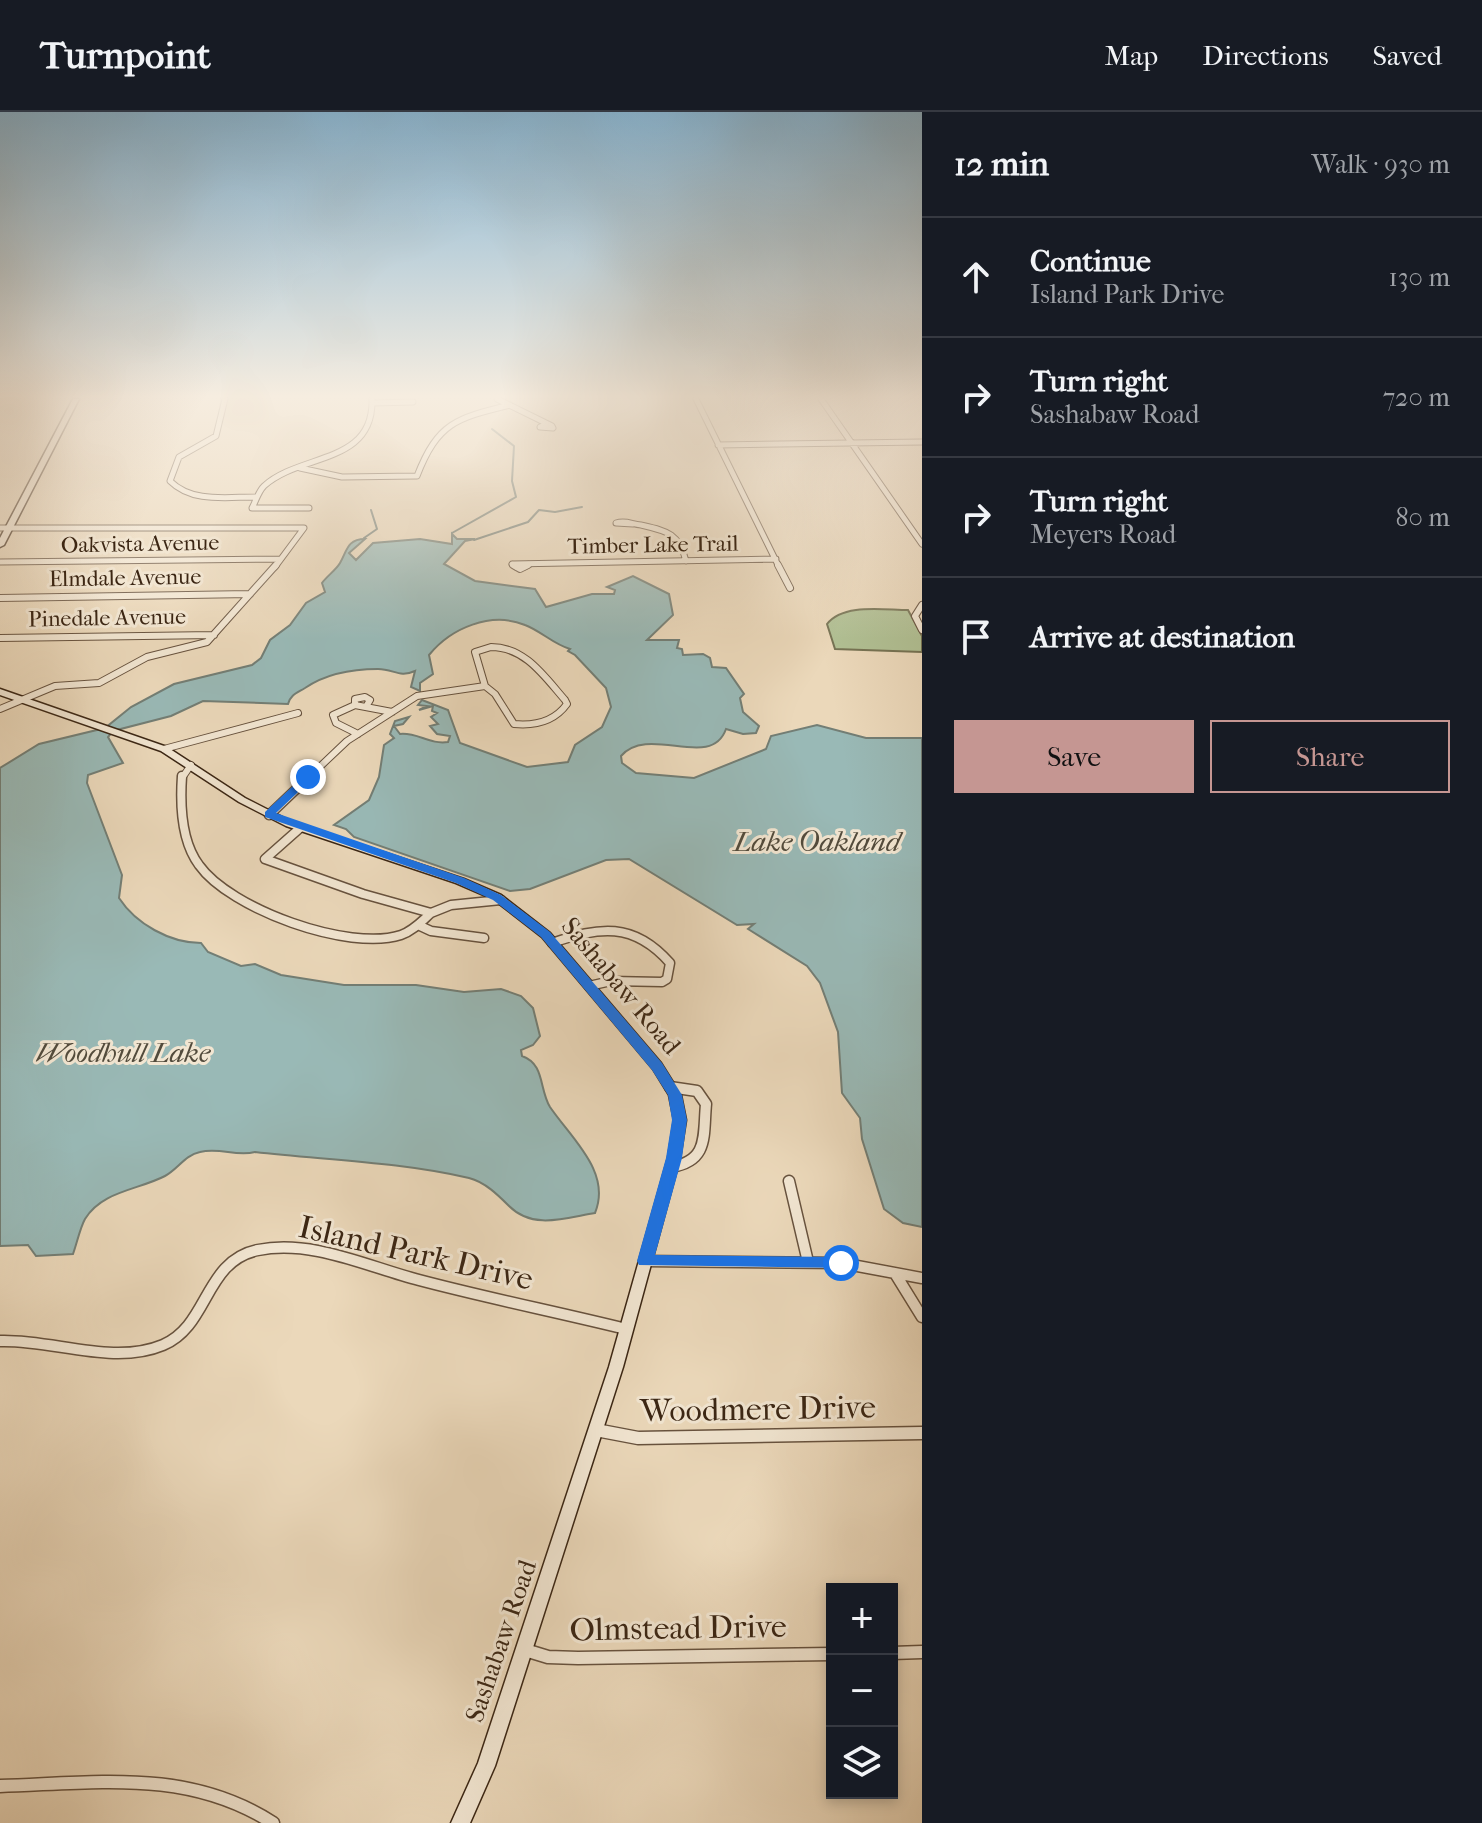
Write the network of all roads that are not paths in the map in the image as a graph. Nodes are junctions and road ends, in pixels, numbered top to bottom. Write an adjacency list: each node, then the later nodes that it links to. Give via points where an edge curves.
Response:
1 (31, 479): 9 (street)
2 (171, 479): 6 (street, via 181,491 194,494)
3 (277, 479): 6 (street)
4 (735, 479): 13 (street)
5 (876, 479): 10 (street)
6 (255, 497): 7 (street, via 252,508)
7 (309, 508)
8 (633, 524): 14 (street, via 673,533 683,543)
9 (4, 528): 11 (street); 12 (street, via 304,528)
10 (922, 544)
11 (0, 545)
12 (280, 559): 15 (street, Oakvista Avenue); 18 (street)
13 (776, 559): 14 (street, Timber Lake Trail); 17 (street)
14 (686, 561): 16 (street, Timber Lake Trail)
15 (0, 562)
16 (530, 564)
17 (790, 588)
18 (250, 594): 19 (street, Elmdale Avenue); 22 (street)
19 (0, 598)
20 (922, 605): 21 (street, via 915,616)
21 (922, 630)
22 (214, 635): 23 (street, Pinedale Avenue); 26 (street, via 207,642 147,657 99,683 55,686)
23 (0, 638)
24 (485, 686): 24 (street, via 514,724 548,721 567,704 515,650 491,647 475,652 486,673); 28 (street, via 417,696)
25 (0, 692): 26 (street, Sashabaw Road)
26 (22, 700): 27 (street); 31 (street, Sashabaw Road)
27 (0, 709)
28 (392, 712): 30 (street); 30 (street, via 355,705 333,715 336,723)
29 (298, 713): 31 (street)
30 (358, 734): 33 (street)
31 (164, 749): 32 (street, Sashabaw Road)
32 (191, 765): 33 (street, Sashabaw Road); 37 (street, via 182,773 184,825 199,865 227,893 284,917 358,936 396,936)
33 (269, 815): 34 (street, Sashabaw Road)
34 (300, 828): 35 (street, Sashabaw Road, via 460,881); 36 (street, via 265,859)
35 (501, 900): 36 (street, via 451,905); 39 (street, Sashabaw Road)
36 (431, 913): 37 (street)
37 (418, 925): 38 (street)
38 (484, 938)
39 (552, 943): 40 (street, Sashabaw Road); 40 (street, via 588,930 610,931 640,941 670,963 662,982)
40 (589, 986): 41 (street, Sashabaw Road)
41 (670, 1087): 42 (street, Sashabaw Road, via 680,1120); 42 (street, via 691,1087 706,1104 702,1149 689,1164)
42 (671, 1167): 44 (street, Sashabaw Road)
43 (789, 1181): 45 (street)
44 (645, 1261): 45 (street); 49 (street, Sashabaw Road)
45 (808, 1262): 46 (street)
46 (896, 1275): 47 (street); 48 (street)
47 (922, 1278)
48 (922, 1317)
49 (626, 1329): 50 (street, Island Park Drive, via 353,1261 270,1248 228,1261 187,1328 161,1346 102,1350); 51 (street, Sashabaw Road)
50 (0, 1341)
51 (596, 1430): 52 (street, Woodmere Drive, via 638,1438); 53 (street, Sashabaw Road)
52 (922, 1433)
53 (525, 1650): 56 (street, Olmstead Drive, via 578,1658); 59 (street, Sashabaw Road, via 486,1766)
54 (922, 1652): 55 (street)
55 (898, 1653)
56 (826, 1654)
57 (0, 1786): 58 (street, via 190,1787 242,1802)
58 (273, 1823)
59 (460, 1823)

